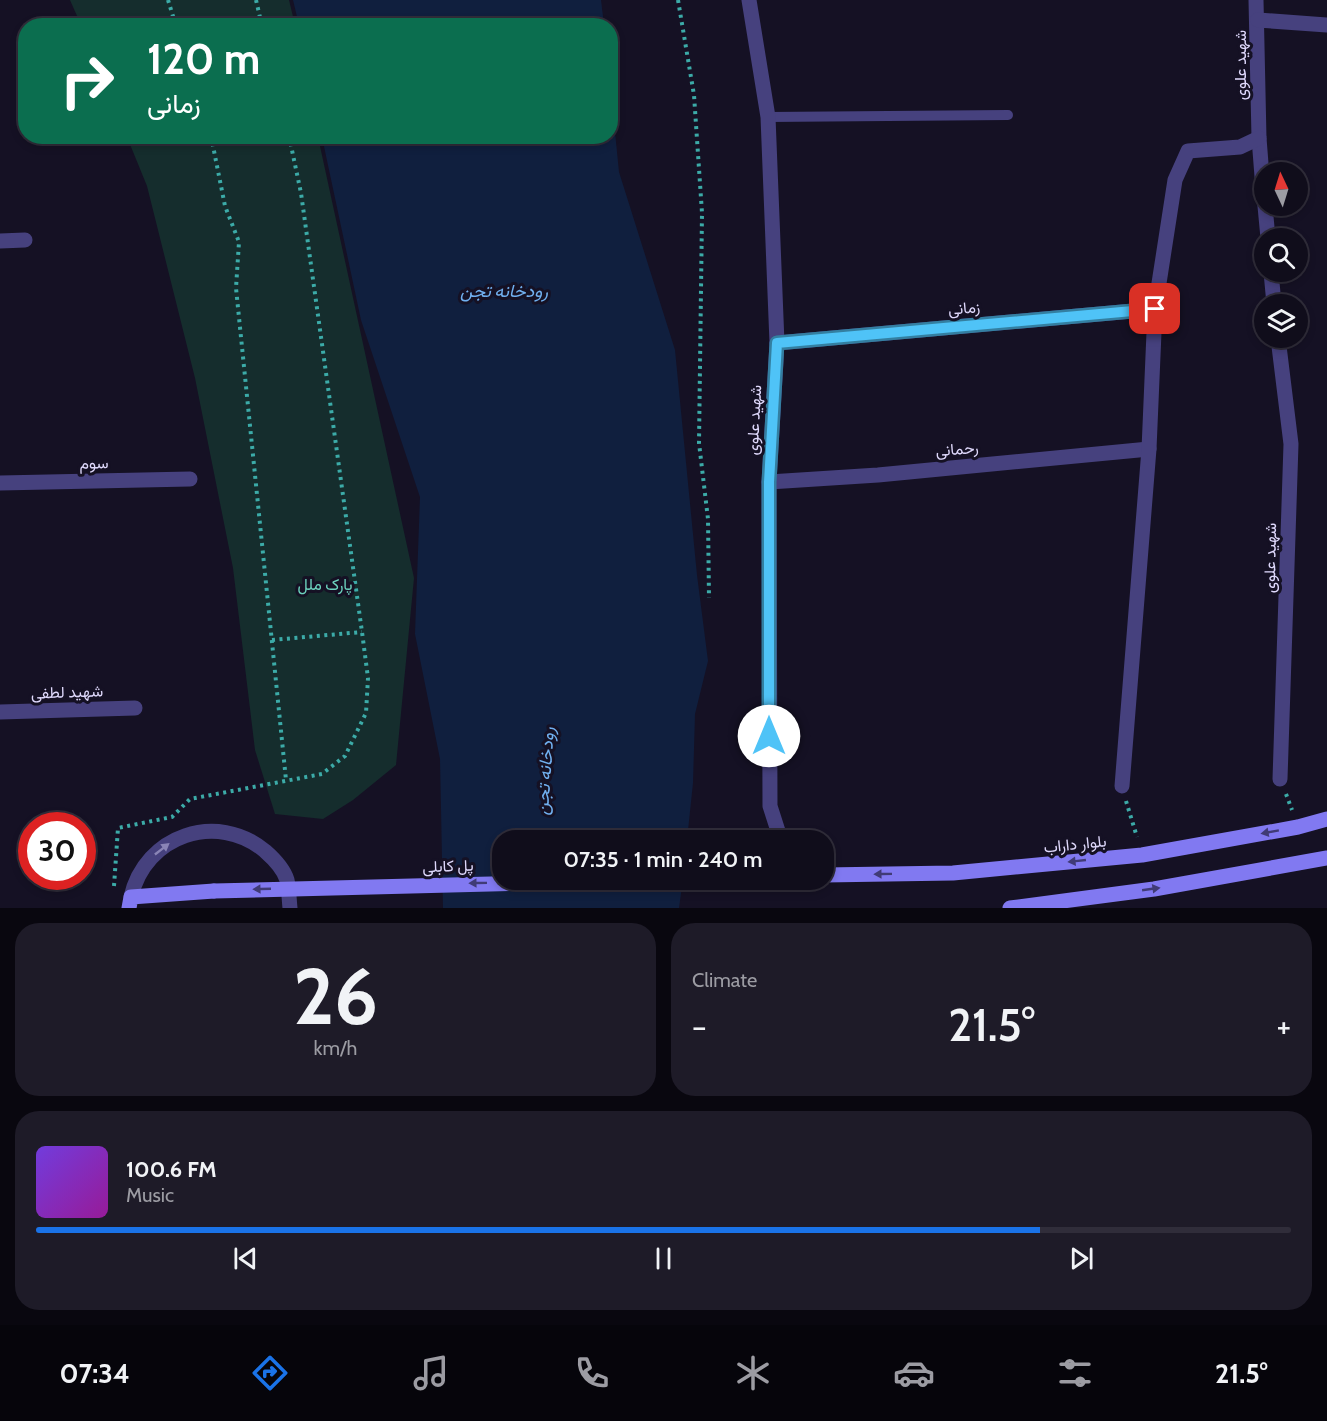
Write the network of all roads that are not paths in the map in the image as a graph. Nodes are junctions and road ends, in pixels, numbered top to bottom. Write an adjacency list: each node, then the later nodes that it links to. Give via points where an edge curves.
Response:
1 (749, 0): 6 (street, شهید علوی)
2 (1256, 0): 3 (street, شهید علوی)
3 (1258, 20): 4 (street); 7 (street, شهید علوی)
4 (1327, 25)
5 (1008, 115): 6 (lane)
6 (768, 117): 12 (street, شهید علوی)
7 (1258, 138): 8 (street, شهید علوی); 11 (street, via 1240,147 1188,151 1175,180)
8 (1261, 162)
9 (25, 240): 10 (street)
10 (0, 241)
11 (1155, 309): 12 (street, زمانی); 14 (street)
12 (777, 343): 16 (street, شهید علوی)
13 (1279, 348): 20 (street, شهید علوی, via 1291,444)
14 (1149, 449): 16 (street, رحمانی); 21 (street)
15 (189, 479): 17 (street, سوم)
16 (769, 482): 23 (street, شهید علوی, via 770,806)
17 (0, 483)
18 (135, 708): 19 (street, شهید لطفی)
19 (0, 712)
20 (1280, 779)
21 (1122, 786)
22 (1327, 819): 25 (main road, بلوار داراب, one-way to 25, via 1142,855 953,873)
23 (777, 830)
24 (1327, 858): 29 (main road, one-way to 24, via 1154,889)
25 (834, 875)
26 (492, 884): 27 (main road, پل کابلی, one-way to 27, bridge, via 214,891)
27 (130, 902): 28 (street, one-way to 28, via 134,883 146,862 185,835 209,831 233,834 255,843 274,859 287,879)
28 (290, 908)
29 (1010, 908)

